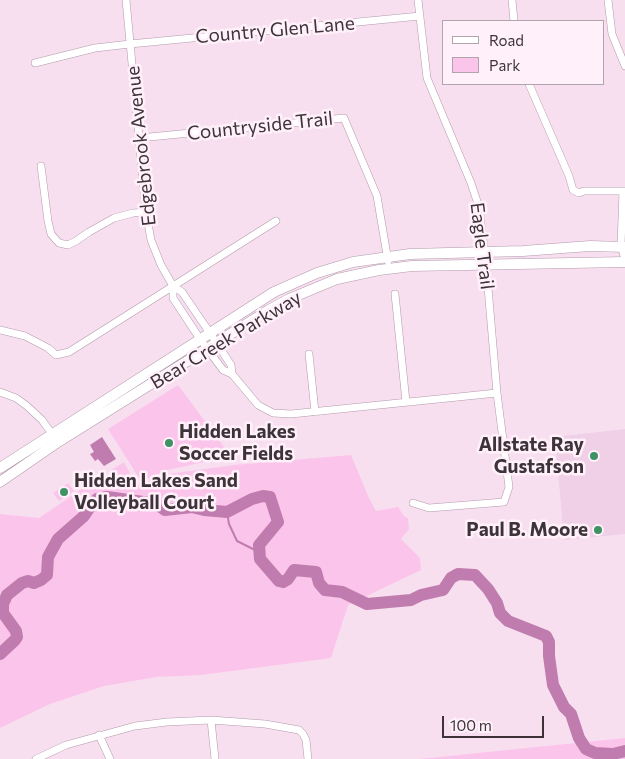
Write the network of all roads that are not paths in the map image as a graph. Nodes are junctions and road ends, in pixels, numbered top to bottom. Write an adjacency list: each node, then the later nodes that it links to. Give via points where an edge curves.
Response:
1 (126, 0): 7 (street, Edgebrook Avenue)
2 (418, 0): 5 (street, Eagle Trail)
3 (512, 0): 6 (street)
4 (608, 0): 9 (street, via 612,34)
5 (420, 16): 7 (street, Country Glen Lane); 17 (street, Eagle Trail, via 427,78 476,195)
6 (514, 20)
7 (130, 44): 8 (street, Country Glen Lane, via 95,48); 11 (street, Edgebrook Avenue)
8 (35, 63)
9 (625, 66)
10 (529, 85): 13 (street, via 573,190 579,193)
11 (139, 138): 14 (street, Edgebrook Avenue); 18 (street, Countryside Trail, via 344,118 377,196)
12 (41, 166): 14 (street, via 49,228 59,243 68,245 114,218)
13 (624, 191): 16 (street)
14 (146, 212): 22 (street, Edgebrook Avenue, via 154,248)
15 (276, 221): 22 (street)
16 (623, 246): 17 (main road, Bear Creek Parkway); 19 (street)
17 (484, 252): 18 (main road, Bear Creek Parkway); 20 (street, Eagle Trail)
18 (387, 256): 21 (street, Countryside Trail); 25 (main road, Bear Creek Parkway, via 353,262 303,278 274,292)
19 (625, 261): 20 (main road, Bear Creek Parkway)
20 (486, 264): 21 (main road, Bear Creek Parkway); 32 (street, Eagle Trail)
21 (388, 268): 27 (main road, Bear Creek Parkway, via 337,279 298,295)
22 (173, 286): 24 (street, via 64,354 56,354 26,336); 25 (street, Edgebrook Avenue, via 182,292); 26 (street, Edgebrook Avenue, via 173,298)
23 (395, 294): 33 (street)
24 (0, 330)
25 (210, 333): 26 (main road, Bear Creek Parkway); 27 (street, Edgebrook Avenue)
26 (200, 339): 28 (street, Edgebrook Avenue); 35 (main road, Bear Creek Parkway)
27 (216, 342): 28 (main road, Bear Creek Parkway); 30 (street, Edgebrook Avenue, via 231,365)
28 (207, 348): 30 (street, Edgebrook Avenue, via 223,370); 35 (main road, Bear Creek Parkway)
29 (309, 354): 34 (street)
30 (232, 374): 34 (street, Edgebrook Avenue, via 258,405 273,413)
31 (0, 392): 35 (street, via 27,406)
32 (497, 393): 33 (street, Edgebrook Avenue); 38 (street, Eagle Trail, via 509,488 504,502 429,508)
33 (406, 402): 34 (street, Edgebrook Avenue)
34 (315, 412)
35 (55, 438): 36 (main road, Bear Creek Parkway); 37 (main road, Bear Creek Parkway)
36 (0, 468)
37 (0, 482)
38 (413, 504)
39 (211, 720): 40 (street, via 151,724); 43 (street); 44 (street, via 299,730 303,734)
40 (99, 735): 41 (street); 42 (street)
41 (36, 759)
42 (110, 759)
43 (214, 759)
44 (308, 759)

